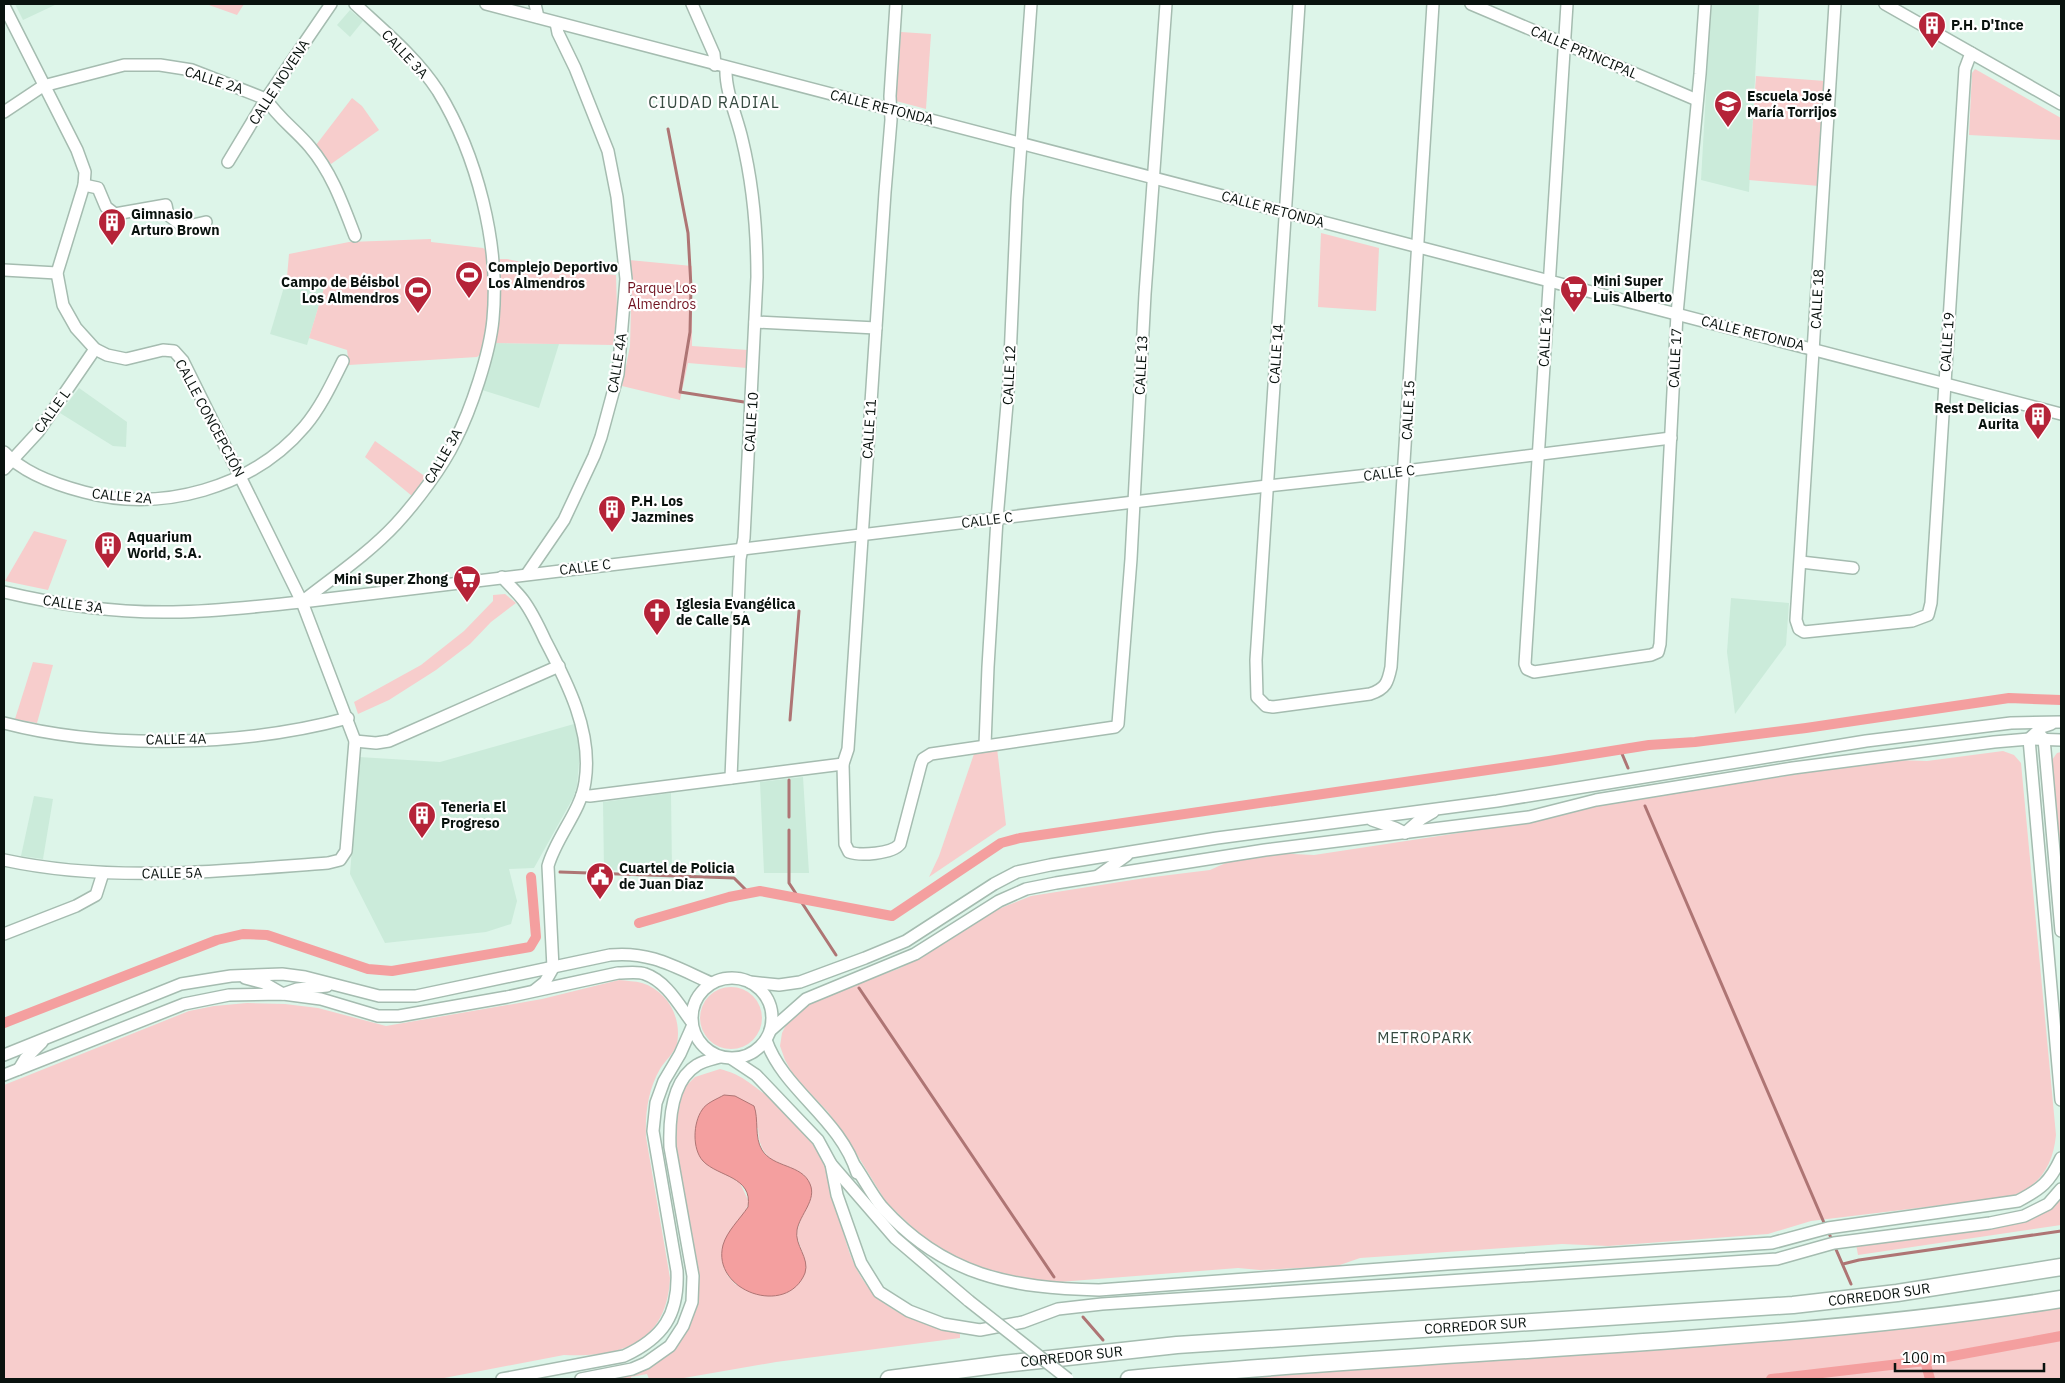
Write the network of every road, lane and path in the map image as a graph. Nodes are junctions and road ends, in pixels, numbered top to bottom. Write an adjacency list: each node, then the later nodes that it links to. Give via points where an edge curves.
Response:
1 (331, 4): 23 (street, CALLE NOVENA)
2 (354, 4): 63 (street, CALLE 3A, via 412,57 437,90 460,133 473,168 488,228 494,285 493,320 478,383 456,441 422,493 372,548)
3 (486, 4): 17 (street, CALLE RETONDA)
4 (535, 4): 17 (street)
5 (692, 4): 21 (street)
6 (896, 4): 26 (street, CALLE 11)
7 (1030, 4): 28 (street, CALLE 12)
8 (1166, 4): 30 (street, CALLE 13)
9 (1299, 4): 32 (street, CALLE 14)
10 (1433, 4): 35 (street, CALLE 15)
11 (1471, 4): 19 (street, CALLE PRINCIPAL)
12 (1567, 4): 19 (street, CALLE 16)
13 (1705, 4): 24 (street, CALLE 17)
14 (1835, 4): 42 (street, CALLE 18)
15 (1885, 4): 20 (street)
16 (4, 6): 22 (street, CALLE CONCEPCIÓN)
17 (538, 17): 18 (street, CALLE RETONDA)
18 (556, 23): 21 (street, CALLE RETONDA); 60 (street, CALLE 4A, via 596,118 613,172 626,279 625,308 618,374 594,456 564,520)
19 (1564, 43): 24 (street, CALLE PRINCIPAL); 38 (street, CALLE 16)
20 (1970, 53): 25 (street); 45 (street, CALLE 19, via 1965,69)
21 (721, 66): 26 (street, CALLE RETONDA); 40 (street, CALLE 10, via 743,140 753,197 757,239)
22 (43, 86): 23 (street, CALLE 2A, via 124,65 160,65 192,70); 27 (street, CALLE 2A); 31 (street, CALLE CONCEPCIÓN, via 77,150 85,172)
23 (266, 99): 29 (street, CALLE NOVENA); 34 (street, CALLE 2A, via 328,170)
24 (1697, 100): 39 (street, CALLE 17)
25 (2061, 104)
26 (891, 109): 28 (street, CALLE RETONDA); 41 (street, CALLE 11)
27 (4, 112)
28 (1022, 144): 30 (street, CALLE RETONDA); 55 (street, CALLE 12)
29 (228, 162)
30 (1154, 177): 32 (street, CALLE RETONDA); 54 (street, CALLE 13)
31 (84, 185): 33 (street, via 98,188 106,207 115,214 166,205 168,214 184,227); 37 (street, CALLE CONCEPCIÓN)
32 (1286, 213): 35 (street, CALLE RETONDA); 53 (street, CALLE 14)
33 (206, 222)
34 (356, 236)
35 (1417, 246): 38 (street, CALLE RETONDA); 51 (street, CALLE 15)
36 (4, 270): 37 (street)
37 (57, 273): 43 (street, CALLE CONCEPCIÓN, via 63,305 76,328)
38 (1548, 281): 39 (street, CALLE RETONDA); 49 (street, CALLE 16)
39 (1678, 314): 42 (street, CALLE RETONDA); 47 (street, CALLE 17)
40 (755, 322): 41 (street); 57 (street, CALLE 10)
41 (876, 328): 56 (street, CALLE 11)
42 (1814, 348): 45 (street, CALLE RETONDA); 58 (street, CALLE 18)
43 (95, 349): 50 (street, CALLE L, via 38,432); 52 (street, CALLE CONCEPCIÓN, via 126,359 163,350 174,351 183,361)
44 (343, 361): 52 (street, CALLE 2A, via 303,428 274,455)
45 (1945, 382): 46 (street, CALLE RETONDA); 64 (street, CALLE 19, via 1928,615 1912,621 1804,632)
46 (2061, 414)
47 (1671, 438): 49 (street, CALLE C); 66 (street, CALLE 17, via 1658,652 1534,672)
48 (4, 452): 50 (street, CALLE 2A)
49 (1538, 455): 51 (street, CALLE C); 66 (street, CALLE 16)
50 (8, 465): 52 (street, CALLE 2A, via 67,488 115,498 150,500 185,496)
51 (1405, 471): 53 (street, CALLE C); 67 (street, CALLE 15, via 1391,667 1385,687 1370,694 1273,707)
52 (241, 476): 63 (street, CALLE CONCEPCIÓN)
53 (1267, 486): 54 (street, CALLE C); 67 (street, CALLE 14, via 1256,660 1256,689)
54 (1132, 503): 55 (street, CALLE C); 75 (street, CALLE 13, via 1131,558 1116,726)
55 (998, 519): 56 (street, CALLE C); 75 (street, CALLE 12)
56 (862, 536): 57 (street, CALLE C); 76 (street, CALLE 11, via 848,749)
57 (743, 549): 60 (street, CALLE C); 77 (street, CALLE 10)
58 (1801, 562): 59 (street); 64 (street, CALLE 18)
59 (1852, 568)
60 (527, 574): 61 (street, CALLE C)
61 (502, 577): 63 (street, CALLE C); 65 (street, via 523,600)
62 (4, 592): 63 (street, CALLE 3A, via 75,606 126,611 214,610)
63 (302, 602): 68 (street, CALLE CONCEPCIÓN)
64 (1797, 624)
65 (559, 666): 74 (street, via 389,741); 78 (street, via 582,731 586,769)
66 (1527, 669)
67 (1261, 702)
68 (348, 718): 70 (street, CALLE 4A, via 236,737 149,741 33,730); 74 (street, CALLE CONCEPCIÓN)
69 (2060, 722): 71 (street); 72 (street, via 2048,725)
70 (4, 723)
71 (2011, 723): 72 (street, via 2025,724); 79 (street, via 1866,740)
72 (2036, 736): 73 (street); 81 (street, via 1793,768 1596,800 1529,817); 88 (street); 107 (street)
73 (2061, 740)
74 (355, 741): 84 (street, CALLE CONCEPCIÓN, via 346,851)
75 (985, 745): 76 (street, CALLE 11, via 927,757 921,764 900,844 886,852 858,854 849,852 845,844)
76 (843, 764): 77 (street)
77 (731, 778): 78 (street, via 659,789)
78 (582, 795): 90 (street, via 551,853 548,866)
79 (1440, 809): 80 (street); 81 (street, via 1421,819)
80 (1361, 819): 81 (street, via 1384,823); 82 (street)
81 (1405, 834): 87 (street, via 1265,850)
82 (1134, 851): 85 (street); 87 (street)
83 (4, 860): 86 (street, CALLE 5A)
84 (340, 860): 86 (street, CALLE 5A, via 200,873)
85 (1050, 865): 87 (street, via 1075,868); 93 (street, via 1017,872 906,941 865,958 800,982 779,985)
86 (103, 873): 89 (street, via 96,895)
87 (1098, 876): 100 (street, via 1026,889 1000,901 915,954 806,999)
88 (2061, 931)
89 (4, 934)
90 (553, 968): 92 (street, via 565,978); 94 (street, via 629,953 650,957); 95 (street, via 416,996 379,996); 96 (street, via 545,982)
91 (231, 976): 95 (street, via 282,974); 97 (street, via 264,983); 99 (street, via 180,984)
92 (580, 981): 96 (street); 98 (street, via 618,973 645,974 663,984)
93 (750, 982): 94 (street, via 724,978); 100 (street, via 762,990 769,1002 772,1016)
94 (712, 983): 98 (street, via 696,999)
95 (343, 987): 97 (street, via 312,987)
96 (532, 992): 97 (street, via 399,1016 378,1016 321,999)
97 (283, 994): 105 (street, via 229,995 184,1004)
98 (691, 1024): 102 (street, via 702,1046); 115 (street, via 656,1103 653,1130 678,1272 674,1308 666,1325 641,1348 624,1356)
99 (53, 1035): 101 (street); 105 (street, via 33,1050)
100 (768, 1035): 103 (street, via 757,1050); 110 (street, via 772,1056 786,1077 834,1130)
101 (4, 1054)
102 (720, 1057): 103 (street); 116 (street, via 697,1065 683,1079 673,1101 669,1126 694,1276 692,1302 683,1326 670,1346 646,1363 632,1370)
103 (732, 1058): 109 (street, via 756,1075 784,1103 818,1140)
104 (4, 1066): 105 (street)
105 (19, 1069): 106 (street)
106 (4, 1075)
107 (2061, 1100)
108 (2061, 1158): 110 (street, via 2053,1175 2040,1190 2018,1201 1828,1228 1772,1243 1099,1290 1050,1289 1000,1280 945,1260 905,1230 881,1205)
109 (831, 1164): 111 (street, via 837,1195 861,1263 879,1292 909,1311 943,1324 980,1330 1023,1322 1058,1310 1102,1304 1777,1259 1834,1243 2024,1216 2048,1204); 112 (street)
110 (855, 1166): 112 (street)
111 (2061, 1189)
112 (870, 1210): 118 (street, bridge, via 895,1238)
113 (2061, 1268): 117 (highway, CORREDOR SUR, via 1793,1305 1177,1345)
114 (2061, 1298): 119 (highway, CORREDOR SUR, via 1917,1319 1810,1330)
115 (502, 1379)
116 (581, 1379)
117 (889, 1379)
118 (1068, 1379)
119 (1129, 1379)

